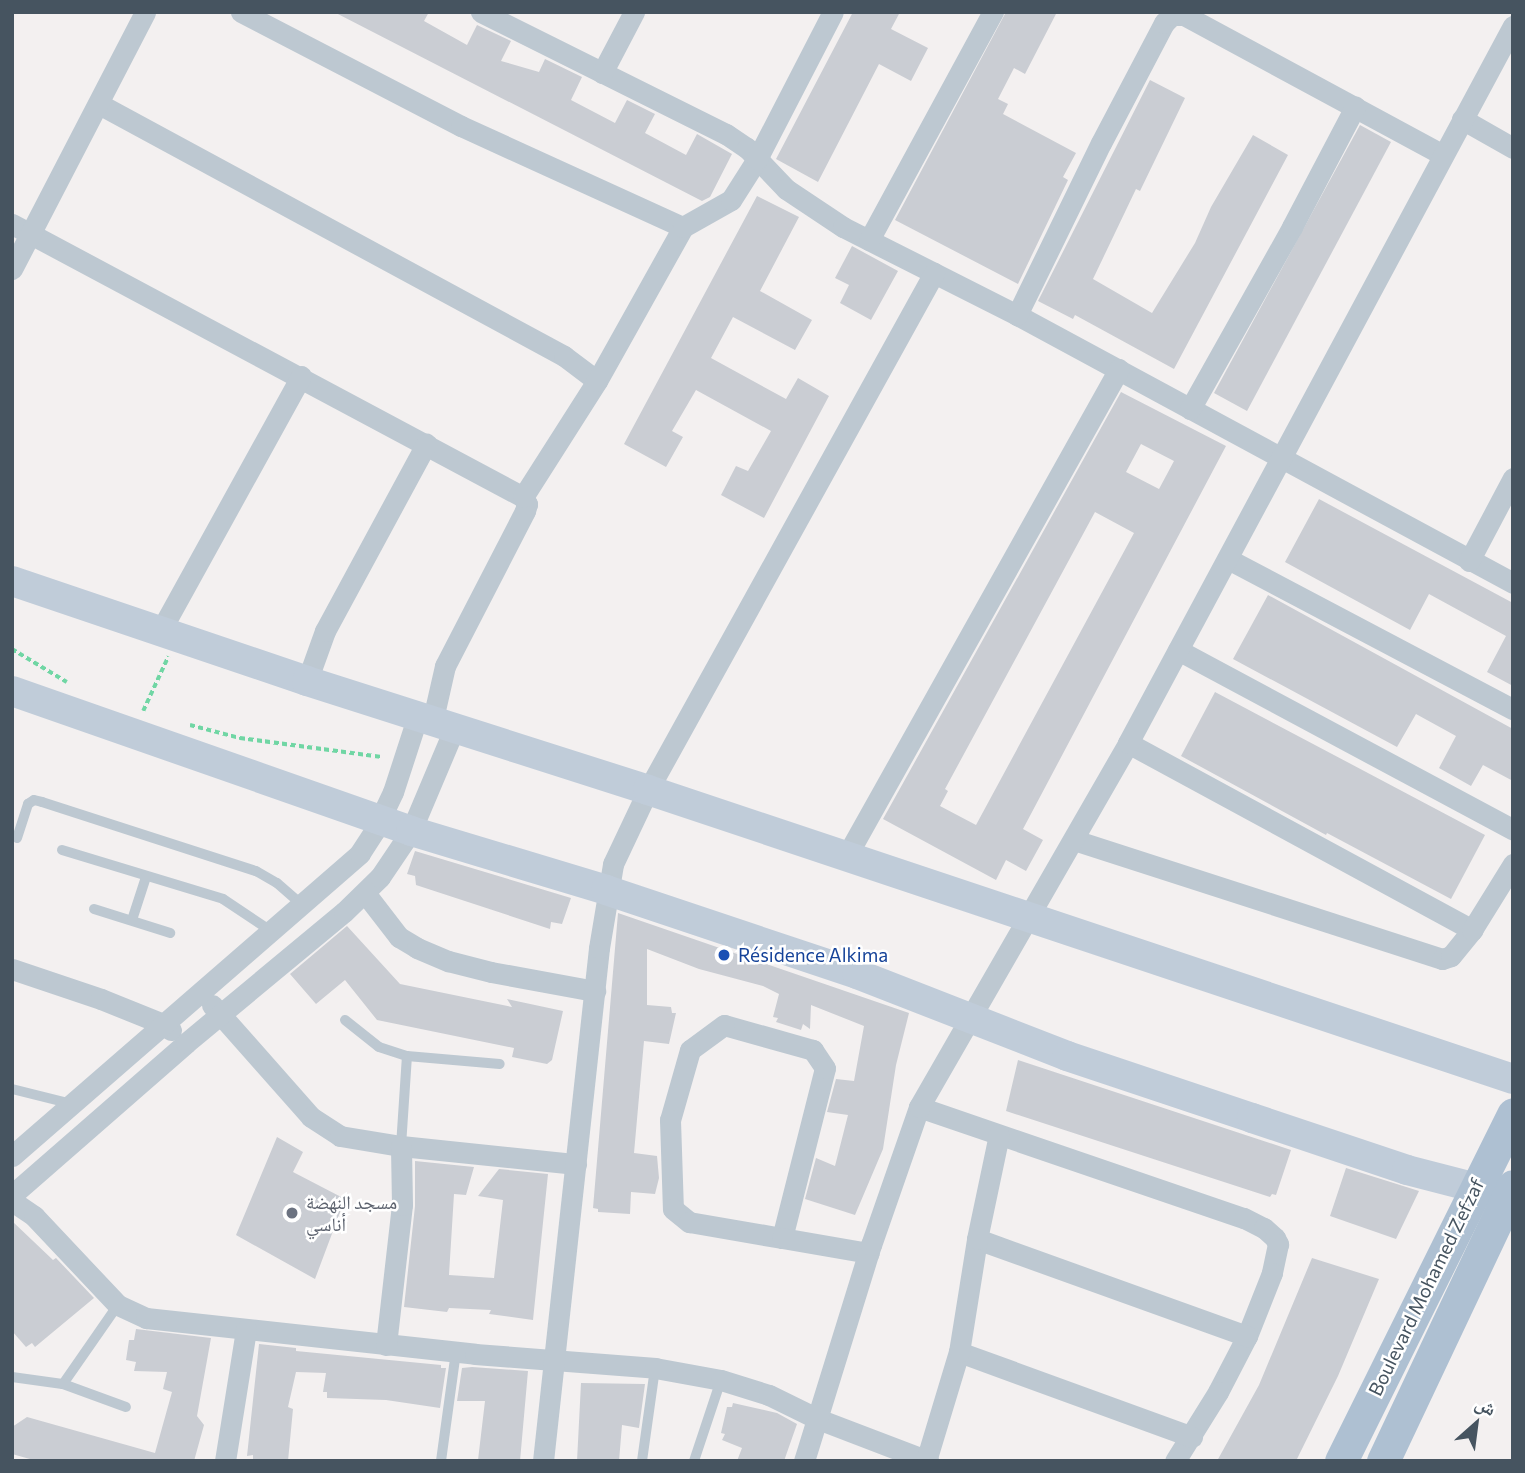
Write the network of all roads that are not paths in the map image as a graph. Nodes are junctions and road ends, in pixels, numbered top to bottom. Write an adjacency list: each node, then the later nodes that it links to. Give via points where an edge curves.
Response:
1 (145, 12): 9 (street)
2 (241, 12): 16 (street, via 461,126)
3 (481, 12): 8 (street)
4 (634, 12): 8 (street)
5 (833, 12): 14 (street)
6 (993, 12): 18 (street)
7 (1513, 26): 11 (street)
8 (602, 73): 14 (street, via 726,134)
9 (99, 104): 17 (street); 24 (street, via 564,356)
10 (1355, 107): 13 (street); 21 (street, via 1184,15 1169,16); 25 (street)
11 (1462, 119): 12 (street); 13 (street)
12 (1513, 148)
13 (1443, 155): 27 (street)
14 (757, 159): 16 (street, via 731,200); 18 (street, via 799,199)
15 (12, 224): 17 (street)
16 (683, 227): 24 (street)
17 (32, 234): 19 (street); 23 (street)
18 (869, 240): 20 (street)
19 (12, 269)
20 (934, 273): 21 (street); 41 (street)
21 (1017, 315): 22 (street)
22 (1119, 369): 25 (street); 48 (street)
23 (300, 376): 26 (street); 34 (street)
24 (597, 381): 29 (street)
25 (1190, 409): 27 (street)
26 (426, 444): 29 (street); 36 (street, via 325,631)
27 (1281, 459): 30 (street); 31 (street)
28 (1513, 478): 31 (street)
29 (523, 497): 39 (street, via 525,511 445,666)
30 (1228, 559): 35 (street); 38 (street)
31 (1469, 561): 33 (street)
32 (12, 581): 34 (street)
33 (1513, 583)
34 (169, 633): 36 (street)
35 (1178, 650): 40 (street); 44 (street)
36 (307, 681): 39 (street)
37 (12, 691): 42 (street)
38 (1513, 709)
39 (435, 720): 41 (street); 42 (street, via 404,759); 43 (street)
40 (1128, 743): 46 (street); 57 (street)
41 (648, 790): 48 (street); 51 (street, via 621,844)
42 (381, 820): 43 (street); 53 (street, via 360,853)
43 (411, 831): 51 (street); 52 (street, via 391,864)
44 (1513, 831)
45 (17, 838): 53 (lane, via 28,804 34,800 256,871)
46 (1074, 840): 55 (street); 57 (street, via 1437,959 1451,956)
47 (62, 850): 50 (lane)
48 (846, 857): 55 (street)
49 (1513, 864): 57 (street)
50 (146, 877): 56 (lane); 58 (lane, via 223,898)
51 (606, 890): 61 (street); 64 (street, via 857,974)
52 (365, 892): 61 (street, via 399,937 417,948 491,972); 63 (street)
53 (302, 905): 58 (street)
54 (94, 909): 56 (lane)
55 (1030, 918): 64 (street); 70 (street)
56 (132, 920): 59 (lane)
57 (1472, 930)
58 (271, 931): 62 (street)
59 (170, 933)
60 (12, 969): 66 (street)
61 (595, 991): 78 (street)
62 (202, 994): 63 (street); 66 (street)
63 (221, 1015): 67 (street); 76 (street, via 311,1117 327,1129 340,1136)
64 (971, 1019): 73 (street); 79 (street, via 1265,1123)
65 (345, 1020): 68 (lane, via 379,1047)
66 (163, 1024): 67 (street); 72 (street)
67 (186, 1043): 81 (street)
68 (407, 1056): 69 (lane); 76 (lane)
69 (500, 1064)
70 (1513, 1079)
71 (12, 1088): 72 (lane)
72 (72, 1104): 77 (street)
73 (919, 1107): 75 (street); 85 (street)
74 (1513, 1114): 79 (main road, Boulevard Mohamed Zefzaf)
75 (999, 1135): 84 (street); 88 (street, via 1231,1214 1271,1233 1278,1244 1272,1273)
76 (401, 1146): 78 (street); 89 (street, via 402,1205)
77 (12, 1156)
78 (576, 1164): 92 (street)
79 (1474, 1188): 80 (street); 108 (main road, Boulevard Mohamed Zefzaf)
80 (1511, 1193): 109 (main road, Boulevard Mohamed Zefzaf)
81 (12, 1195)
82 (12, 1201): 86 (street, via 34,1216)
83 (782, 1238): 83 (street, via 689,1223 673,1209 670,1120 690,1050 724,1025 813,1049 825,1068); 85 (street)
84 (976, 1239): 88 (street); 90 (street)
85 (869, 1253): 98 (street)
86 (118, 1305): 87 (street, via 146,1318); 96 (lane)
87 (246, 1331): 89 (street); 100 (street)
88 (1247, 1336): 99 (street)
89 (386, 1345): 91 (street)
90 (959, 1352): 99 (street); 106 (street)
91 (456, 1353): 92 (street); 101 (lane)
92 (552, 1360): 93 (street); 102 (street)
93 (655, 1368): 95 (street); 103 (lane)
94 (12, 1377): 96 (lane)
95 (721, 1380): 98 (street, via 769,1395); 104 (lane)
96 (63, 1384): 97 (lane)
97 (125, 1407)
98 (818, 1419): 105 (street); 106 (street)
99 (1192, 1437): 107 (street)
100 (225, 1461)
101 (441, 1461)
102 (543, 1461)
103 (642, 1461)
104 (694, 1461)
105 (804, 1461)
106 (926, 1461)
107 (1175, 1461)
108 (1341, 1461)
109 (1383, 1461)

